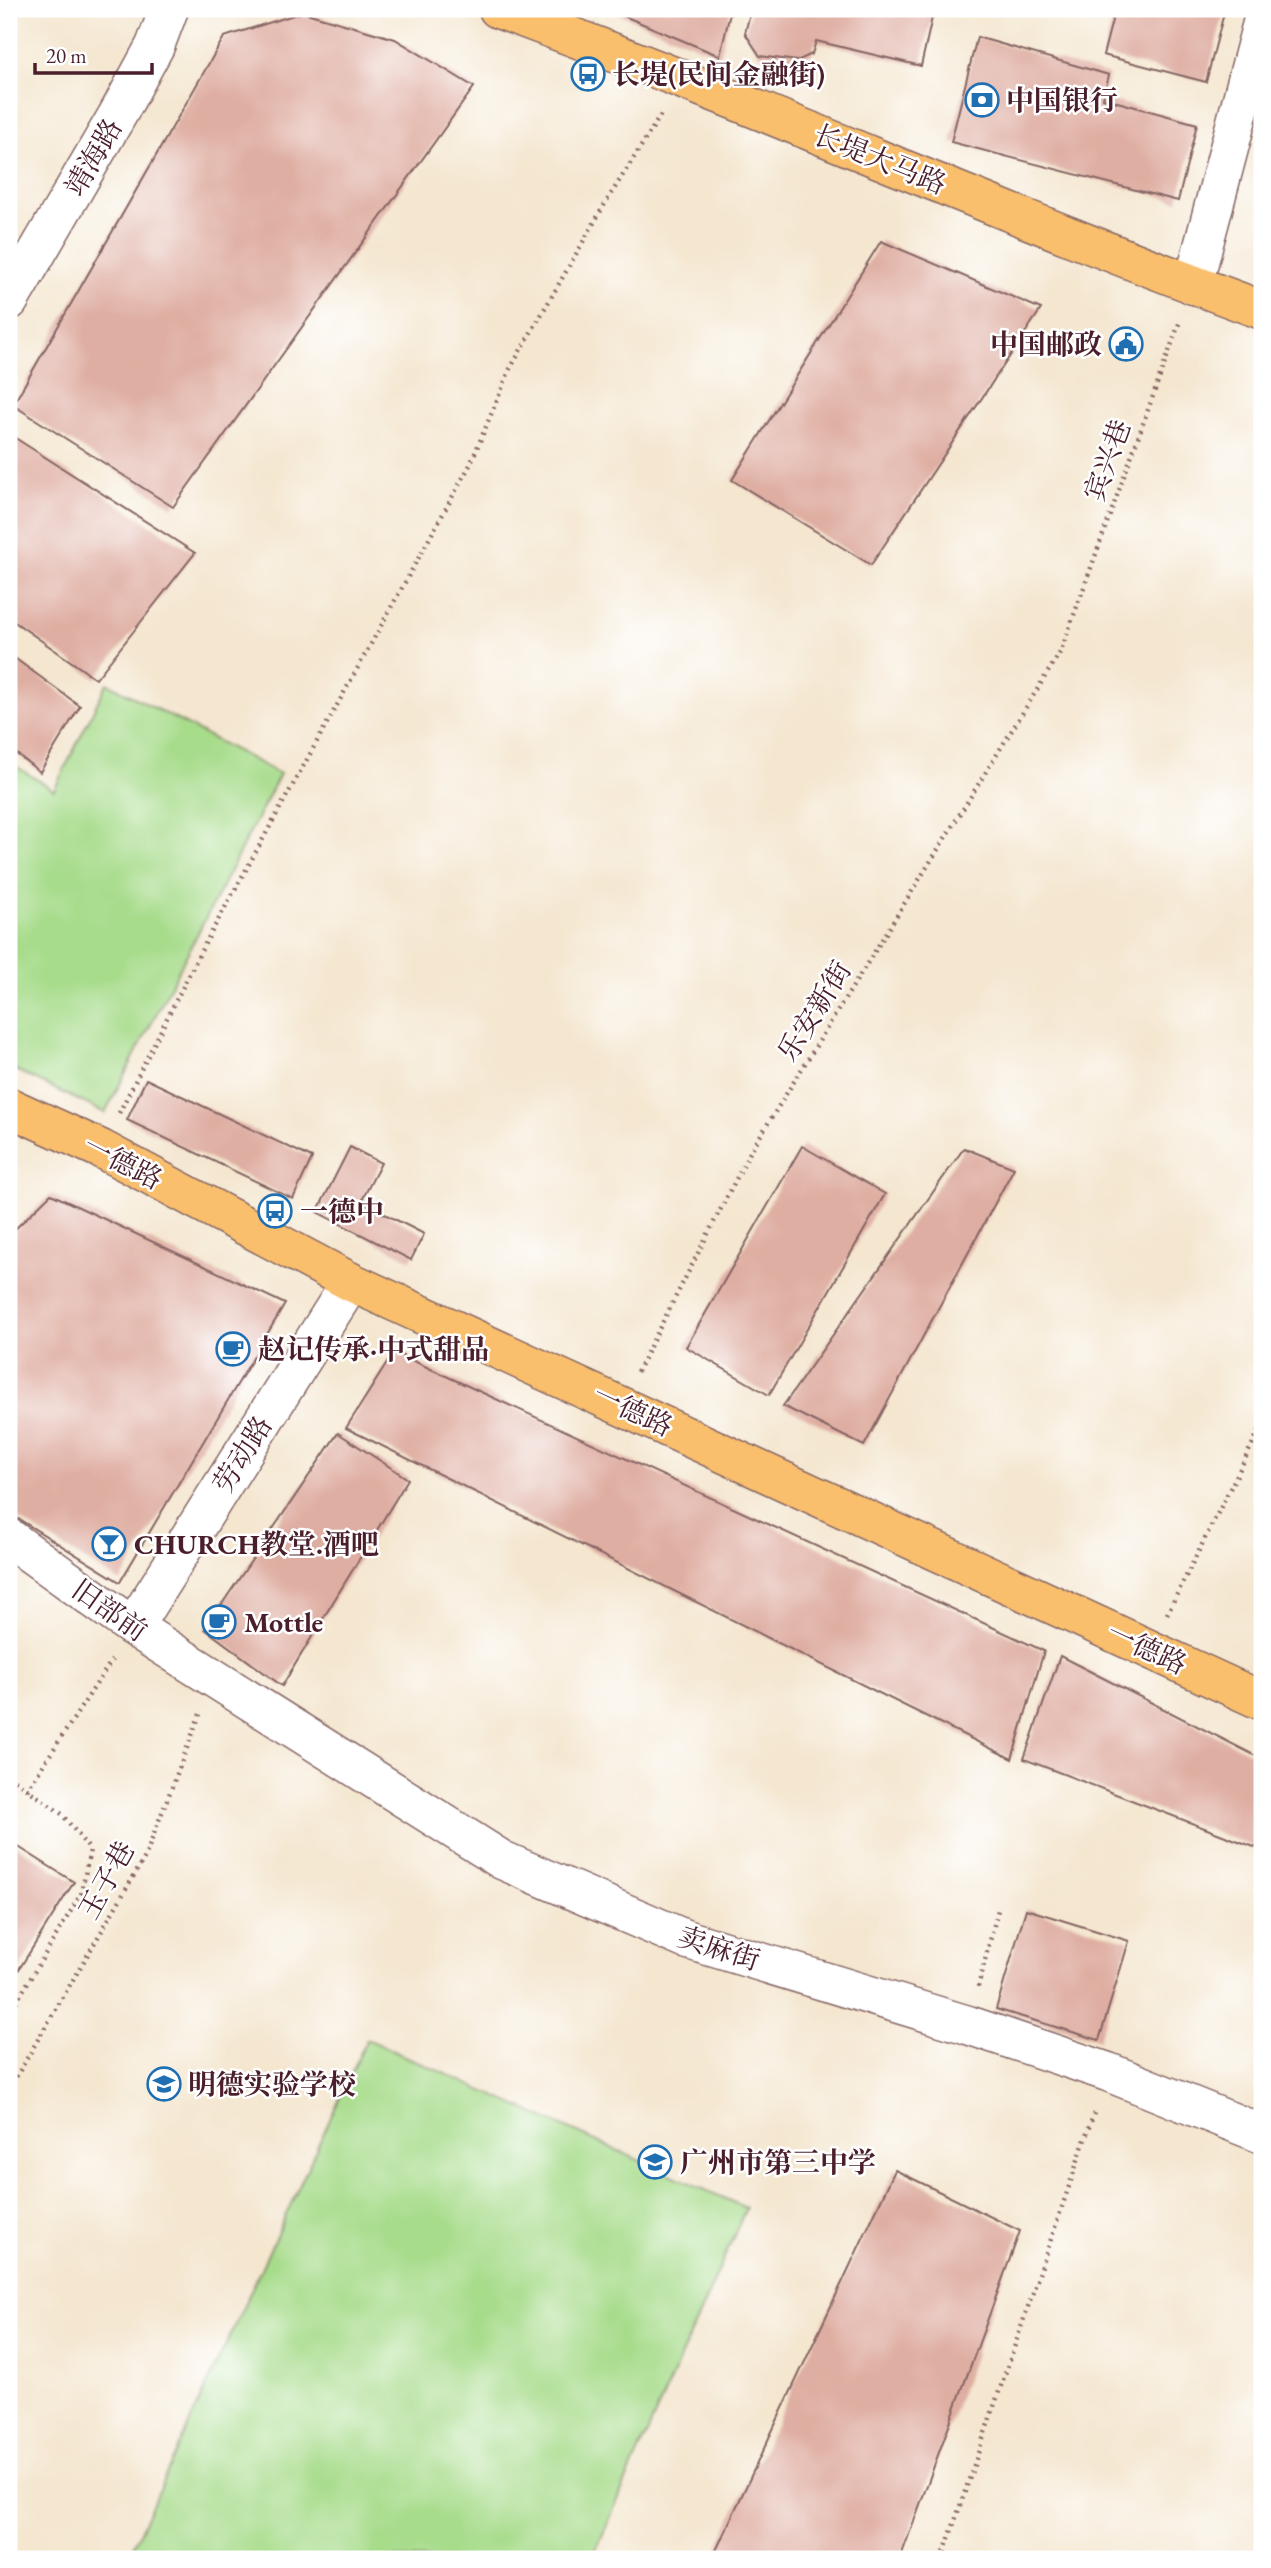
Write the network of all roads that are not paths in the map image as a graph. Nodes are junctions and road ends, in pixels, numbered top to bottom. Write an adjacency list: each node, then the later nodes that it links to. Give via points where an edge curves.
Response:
1 (169, 9): 5 (street, 靖海路, via 155,46 118,114)
2 (498, 9): 4 (main road, 长堤大马路)
3 (1262, 23): 4 (street)
4 (1193, 285): 6 (main road, 长堤大马路)
5 (9, 301)
6 (1262, 310)
7 (9, 1107): 8 (main road, 一德路, via 101,1149)
8 (351, 1282): 10 (street, 劳动路); 12 (main road, 一德路)
9 (9, 1538): 10 (street, 旧部前)
10 (133, 1627): 11 (street, 旧部前)
11 (213, 1678): 13 (street, 卖麻街, via 502,1860 685,1938 1108,2072)
12 (1262, 1701)
13 (1262, 2134)

